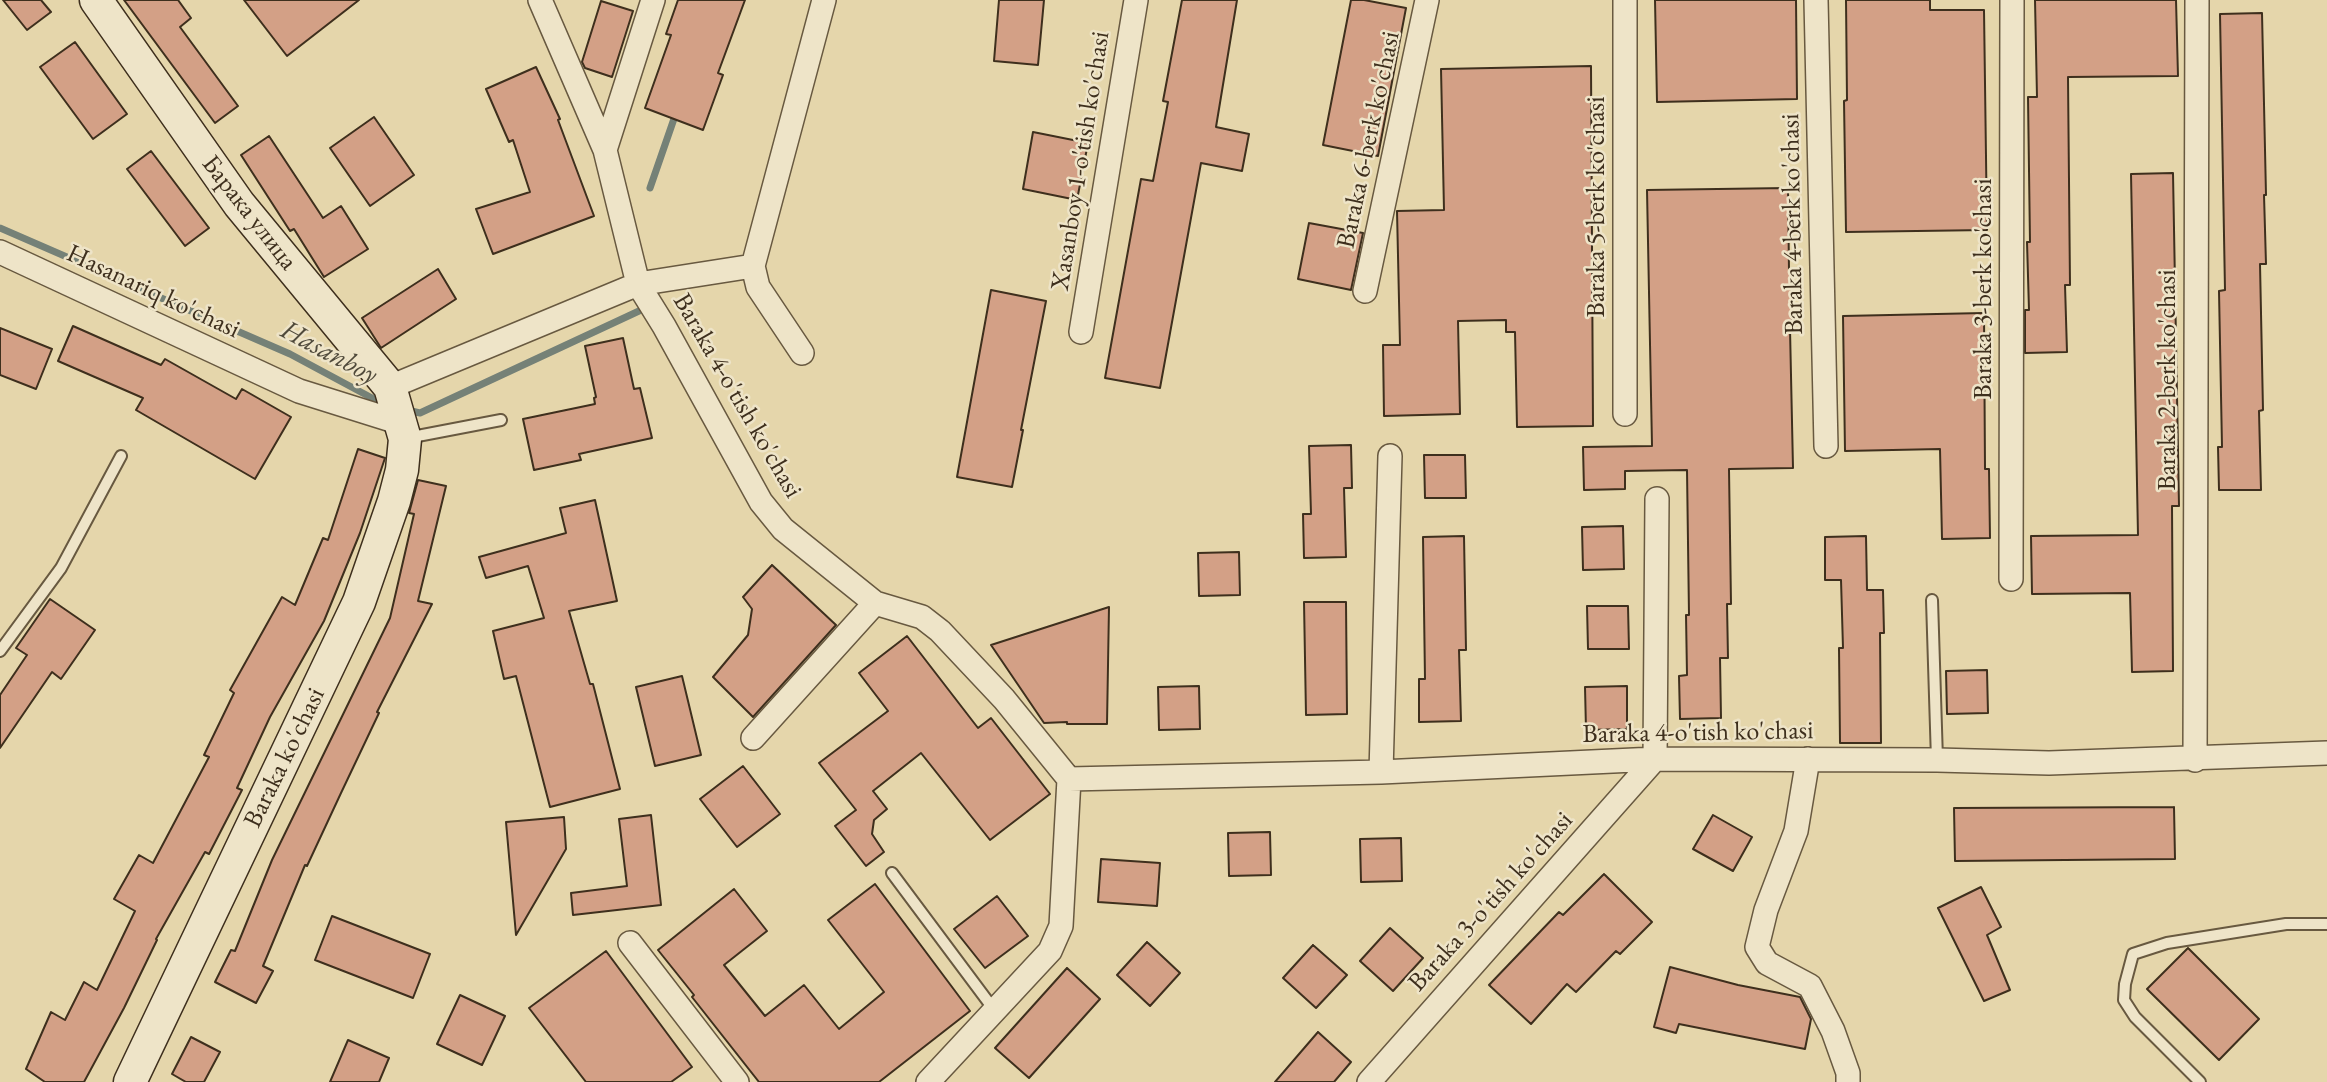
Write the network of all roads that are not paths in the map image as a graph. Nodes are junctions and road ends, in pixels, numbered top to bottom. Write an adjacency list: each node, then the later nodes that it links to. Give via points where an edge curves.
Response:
1 (96, 0): 18 (main road, Барака улица, via 239,204)
2 (540, 0): 11 (street, Baraka 4-o'tish ko'chasi)
3 (653, 0): 11 (street)
4 (824, 0): 13 (street)
5 (1136, 0): 16 (street, Xasanboy 1-o'tish ko'chasi)
6 (1427, 0): 15 (street, Baraka 6-berk ko'chasi)
7 (1625, 0): 19 (street, Baraka 5-berk ko'chasi)
8 (1816, 0): 21 (street, Baraka 4-berk ko'chasi)
9 (2012, 0): 25 (street, Baraka 3-berk ko'chasi)
10 (2197, 0): 34 (street, Baraka 2-berk ko'chasi)
11 (605, 150): 14 (street, Baraka 4-o'tish ko'chasi)
12 (0, 252): 18 (street, Hasanariq ko'chasi, via 299,391)
13 (752, 266): 14 (street); 17 (street, via 758,287)
14 (638, 284): 18 (street); 27 (street, Baraka 4-o'tish ko'chasi, via 761,502 783,529)
15 (1365, 291)
16 (1082, 332)
17 (802, 353)
18 (398, 411): 20 (lane); 41 (main road, Baraka ko'chasi, via 401,470 359,603)
19 (1625, 414)
20 (501, 420)
21 (1826, 446)
22 (121, 456): 28 (lane, via 61,568)
23 (1390, 456): 35 (street)
24 (1657, 499): 31 (street)
25 (2011, 579)
26 (1931, 600): 33 (lane)
27 (876, 603): 29 (street); 36 (street, Baraka 4-o'tish ko'chasi, via 922,617 940,631 1004,699)
28 (0, 651)
29 (753, 738)
30 (2327, 753): 34 (street, Baraka 4-o'tish ko'chasi)
31 (1655, 759): 32 (street, Baraka 4-o'tish ko'chasi); 35 (street, Baraka 4-o'tish ko'chasi); 44 (street, Baraka 3-o'tish ko'chasi)
32 (1808, 760): 33 (street, Baraka 4-o'tish ko'chasi); 45 (street, via 1796,831 1757,947 1767,963 1810,986 1833,1031)
33 (1937, 760): 34 (street, Baraka 4-o'tish ko'chasi)
34 (2195, 760)
35 (1381, 772): 36 (street, Baraka 4-o'tish ko'chasi)
36 (1069, 779): 40 (street, via 1061,926 1051,951)
37 (892, 873): 40 (lane)
38 (2327, 923): 46 (lane, via 2286,924 2167,943 2133,954 2124,1000)
39 (630, 943): 42 (street)
40 (995, 1011): 43 (street)
41 (130, 1082)
42 (737, 1082)
43 (928, 1082)
44 (1368, 1082)
45 (1848, 1082)
46 (2200, 1082)

